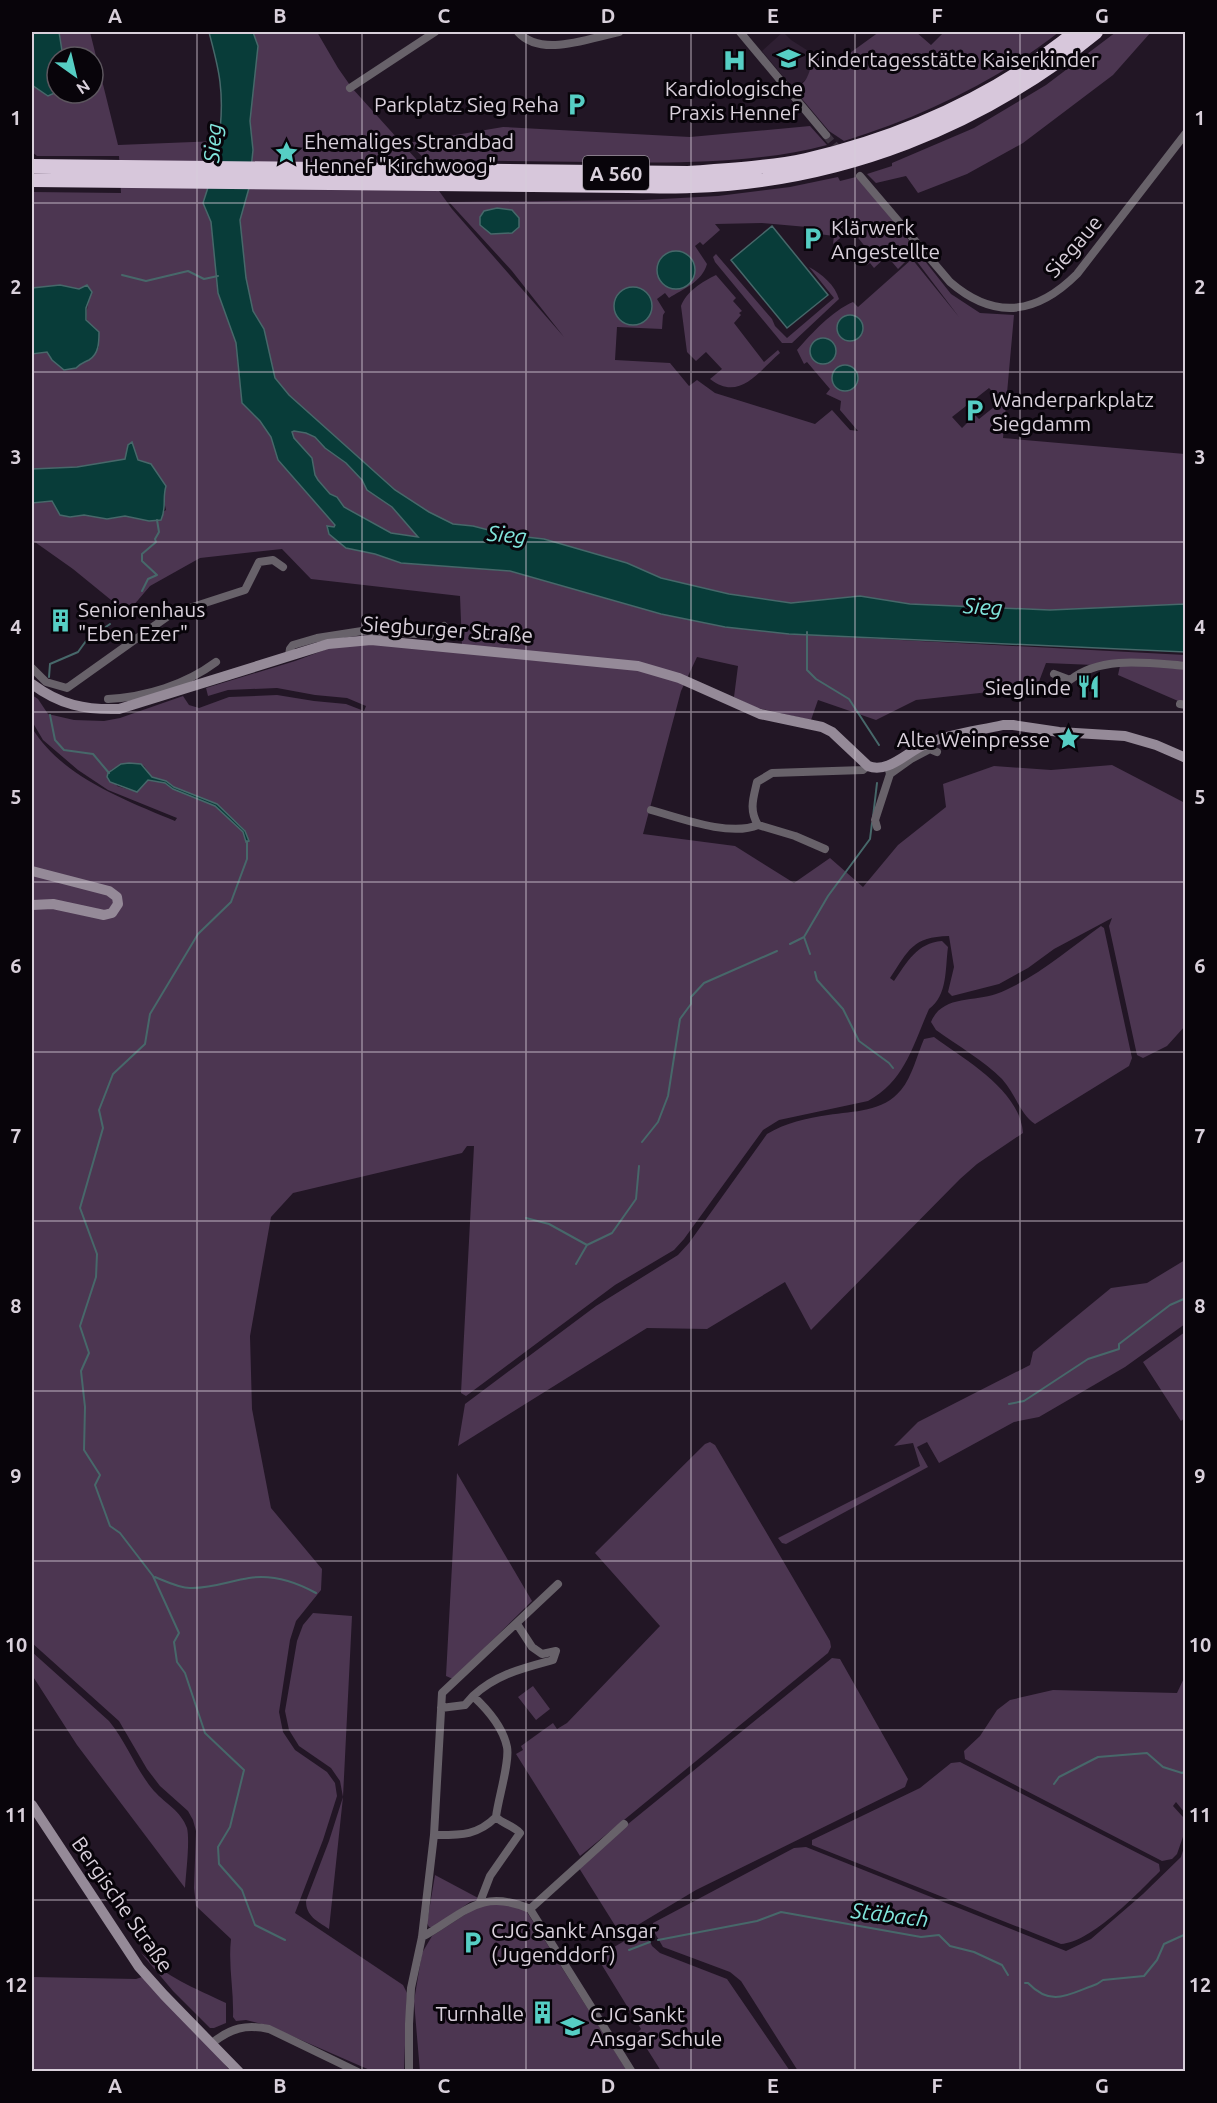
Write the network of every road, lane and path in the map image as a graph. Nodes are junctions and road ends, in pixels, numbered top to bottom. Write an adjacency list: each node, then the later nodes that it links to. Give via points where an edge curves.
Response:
1 (435, 32): 7 (street)
2 (518, 32): 3 (street, via 534,43 551,46)
3 (619, 32)
4 (740, 32): 9 (street)
5 (1076, 32): 10 (highway, A 560, via 1008,80 953,110 875,140 804,160 749,168 688,173)
6 (1096, 32): 12 (highway, A 560, via 1034,79 972,115 879,153 808,172 752,181 693,186)
7 (350, 88)
8 (1185, 133): 11 (street, Siegaue, via 1062,290 1046,300 1014,309 979,302 950,282)
9 (826, 135)
10 (38, 166)
11 (860, 176)
12 (32, 180)
13 (283, 567): 18 (street, via 273,560 259,562 245,590 171,614 68,688 46,682)
14 (444, 626): 15 (street, via 436,635 363,632 317,638 293,645)
15 (289, 655): 20 (main road, Siegburger Straße); 25 (main road, Siegburger Straße, via 328,644 371,640 638,666 679,678 760,714 822,727)
16 (216, 662): 20 (street)
17 (1185, 666): 19 (street, via 1119,662 1077,674 1070,680)
18 (32, 668)
19 (1054, 674)
20 (189, 683): 21 (main road, Siegburger Straße, via 119,710 71,705); 22 (street, via 131,698)
21 (32, 684)
22 (108, 699)
23 (937, 753): 26 (street, via 930,749)
24 (1185, 758): 26 (main road, via 1125,736 1059,732 1013,724 924,745)
25 (868, 766): 26 (main road); 28 (street, via 863,770 772,773 757,782 752,804)
26 (889, 770): 29 (street, via 875,820)
27 (651, 810): 28 (street, via 729,829 748,830)
28 (758, 825): 30 (street)
29 (877, 827)
30 (825, 849)
31 (32, 871): 32 (main road, via 109,891 118,902 114,912 104,915 61,905)
32 (32, 905)
33 (558, 1584): 34 (street)
34 (517, 1624): 35 (street, via 532,1647 542,1654 555,1651 553,1660 504,1674); 36 (street, via 442,1693)
35 (473, 1696): 36 (street, via 465,1705); 38 (street, via 500,1729 507,1748)
36 (441, 1708): 40 (street)
37 (32, 1805): 44 (main road, Bergische Straße, via 140,1967)
38 (496, 1816): 40 (street, via 485,1827 463,1835); 41 (street, via 520,1833 490,1876)
39 (624, 1824): 42 (street)
40 (434, 1835): 43 (street)
41 (480, 1902): 42 (street, via 508,1902); 43 (street)
42 (530, 1909): 49 (street)
43 (422, 1937): 48 (street, via 411,1988)
44 (212, 2043): 45 (street, via 232,2030 254,2026 269,2029); 46 (main road, Bergische Straße)
45 (341, 2068): 47 (street)
46 (239, 2072)
47 (358, 2072)
48 (410, 2072)
49 (632, 2072)

